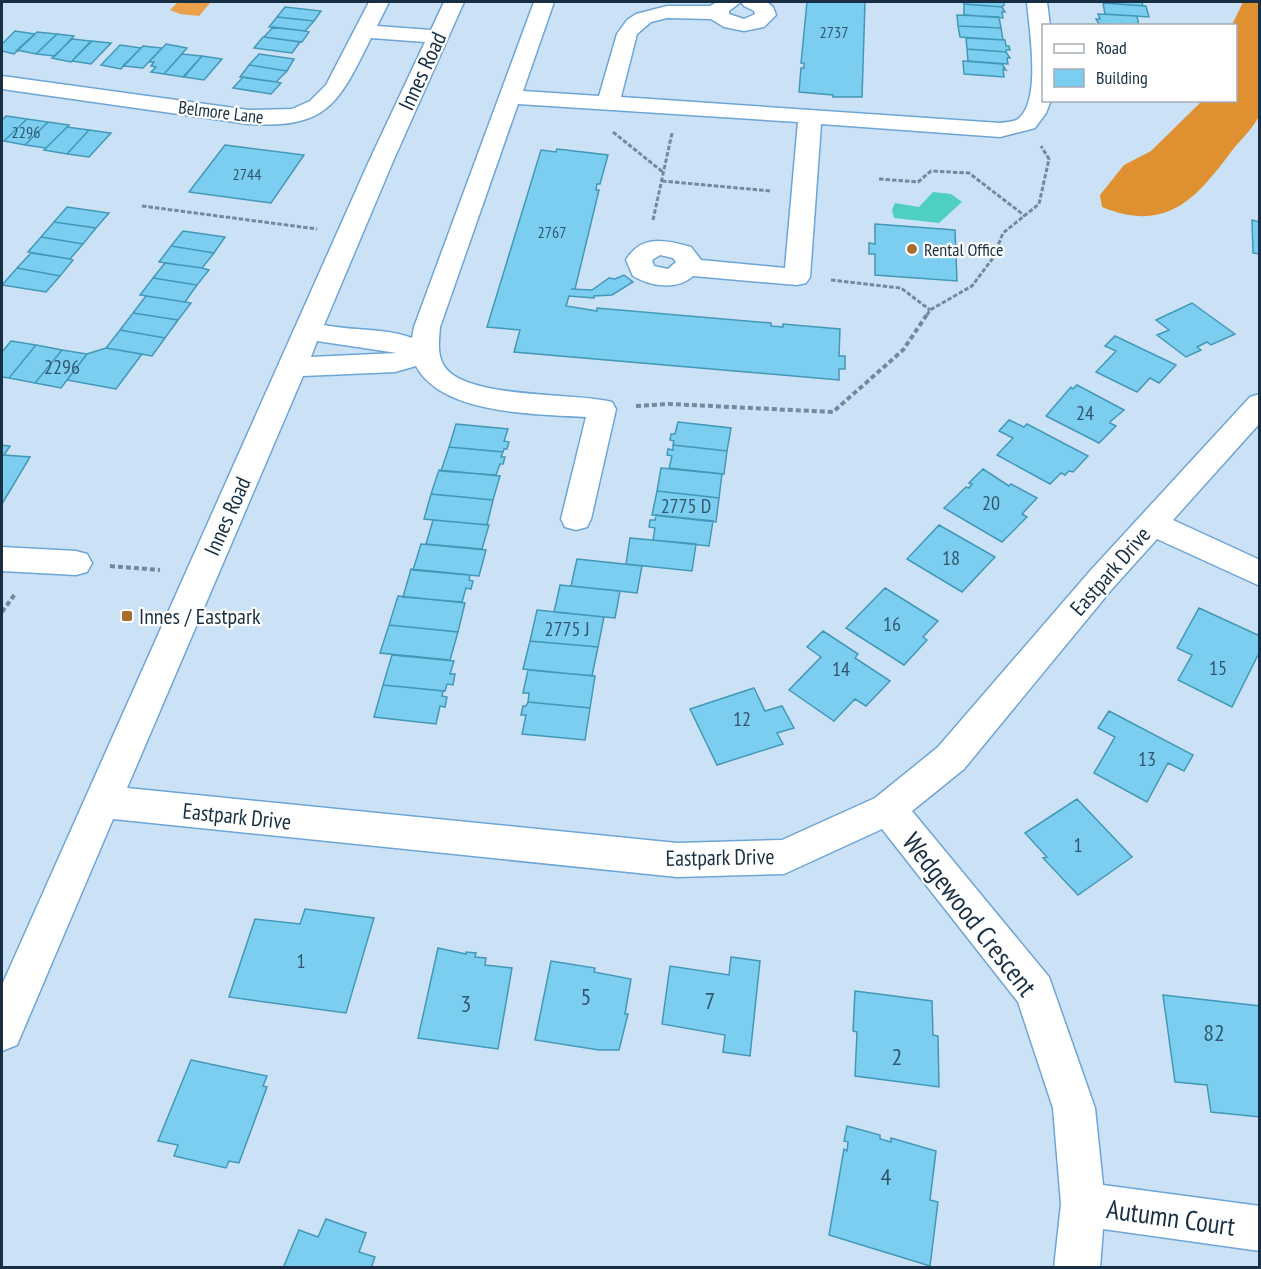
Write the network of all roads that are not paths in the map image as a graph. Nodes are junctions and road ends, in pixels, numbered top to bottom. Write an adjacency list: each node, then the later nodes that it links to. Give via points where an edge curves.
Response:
1 (379, 2): 7 (street, Belmore Lane)
2 (454, 2): 8 (street, Innes Road)
3 (544, 2): 10 (street)
4 (751, 2): 6 (street, via 766,10 766,15 746,25 730,23)
5 (1037, 2): 12 (street, via 1042,81 1039,107 1026,124 1000,130)
6 (724, 7): 11 (street, via 656,14 631,25)
7 (364, 31): 8 (street); 9 (street, Belmore Lane, via 327,99 310,112 294,116 249,117)
8 (438, 37): 14 (street, Innes Road)
9 (2, 82)
10 (511, 98): 11 (street); 15 (street, via 427,327)
11 (608, 104): 12 (street)
12 (810, 116): 13 (street, via 797,276 687,267 682,252 668,247)
13 (652, 249)
14 (309, 331): 15 (street, via 399,343); 16 (street, Innes Road)
15 (424, 354): 16 (street, via 394,363); 18 (street, via 436,376 461,391 492,398 602,409)
16 (293, 368): 23 (street, Innes Road)
17 (1260, 404): 19 (street, Eastpark Drive)
18 (576, 519)
19 (1152, 523): 22 (street); 24 (street, Eastpark Drive, via 951,758)
20 (2, 559): 21 (street)
21 (76, 563)
22 (1260, 574)
23 (103, 802): 24 (street, Eastpark Drive, via 677,860 784,857); 25 (street, Innes Road)
24 (888, 809): 26 (street, Wedgewood Crescent, via 1035,991 1074,1108)
25 (2, 1030)
26 (1083, 1204): 27 (street, Autumn Court); 28 (street, Wedgewood Crescent)
27 (1260, 1229)
28 (1077, 1268)

